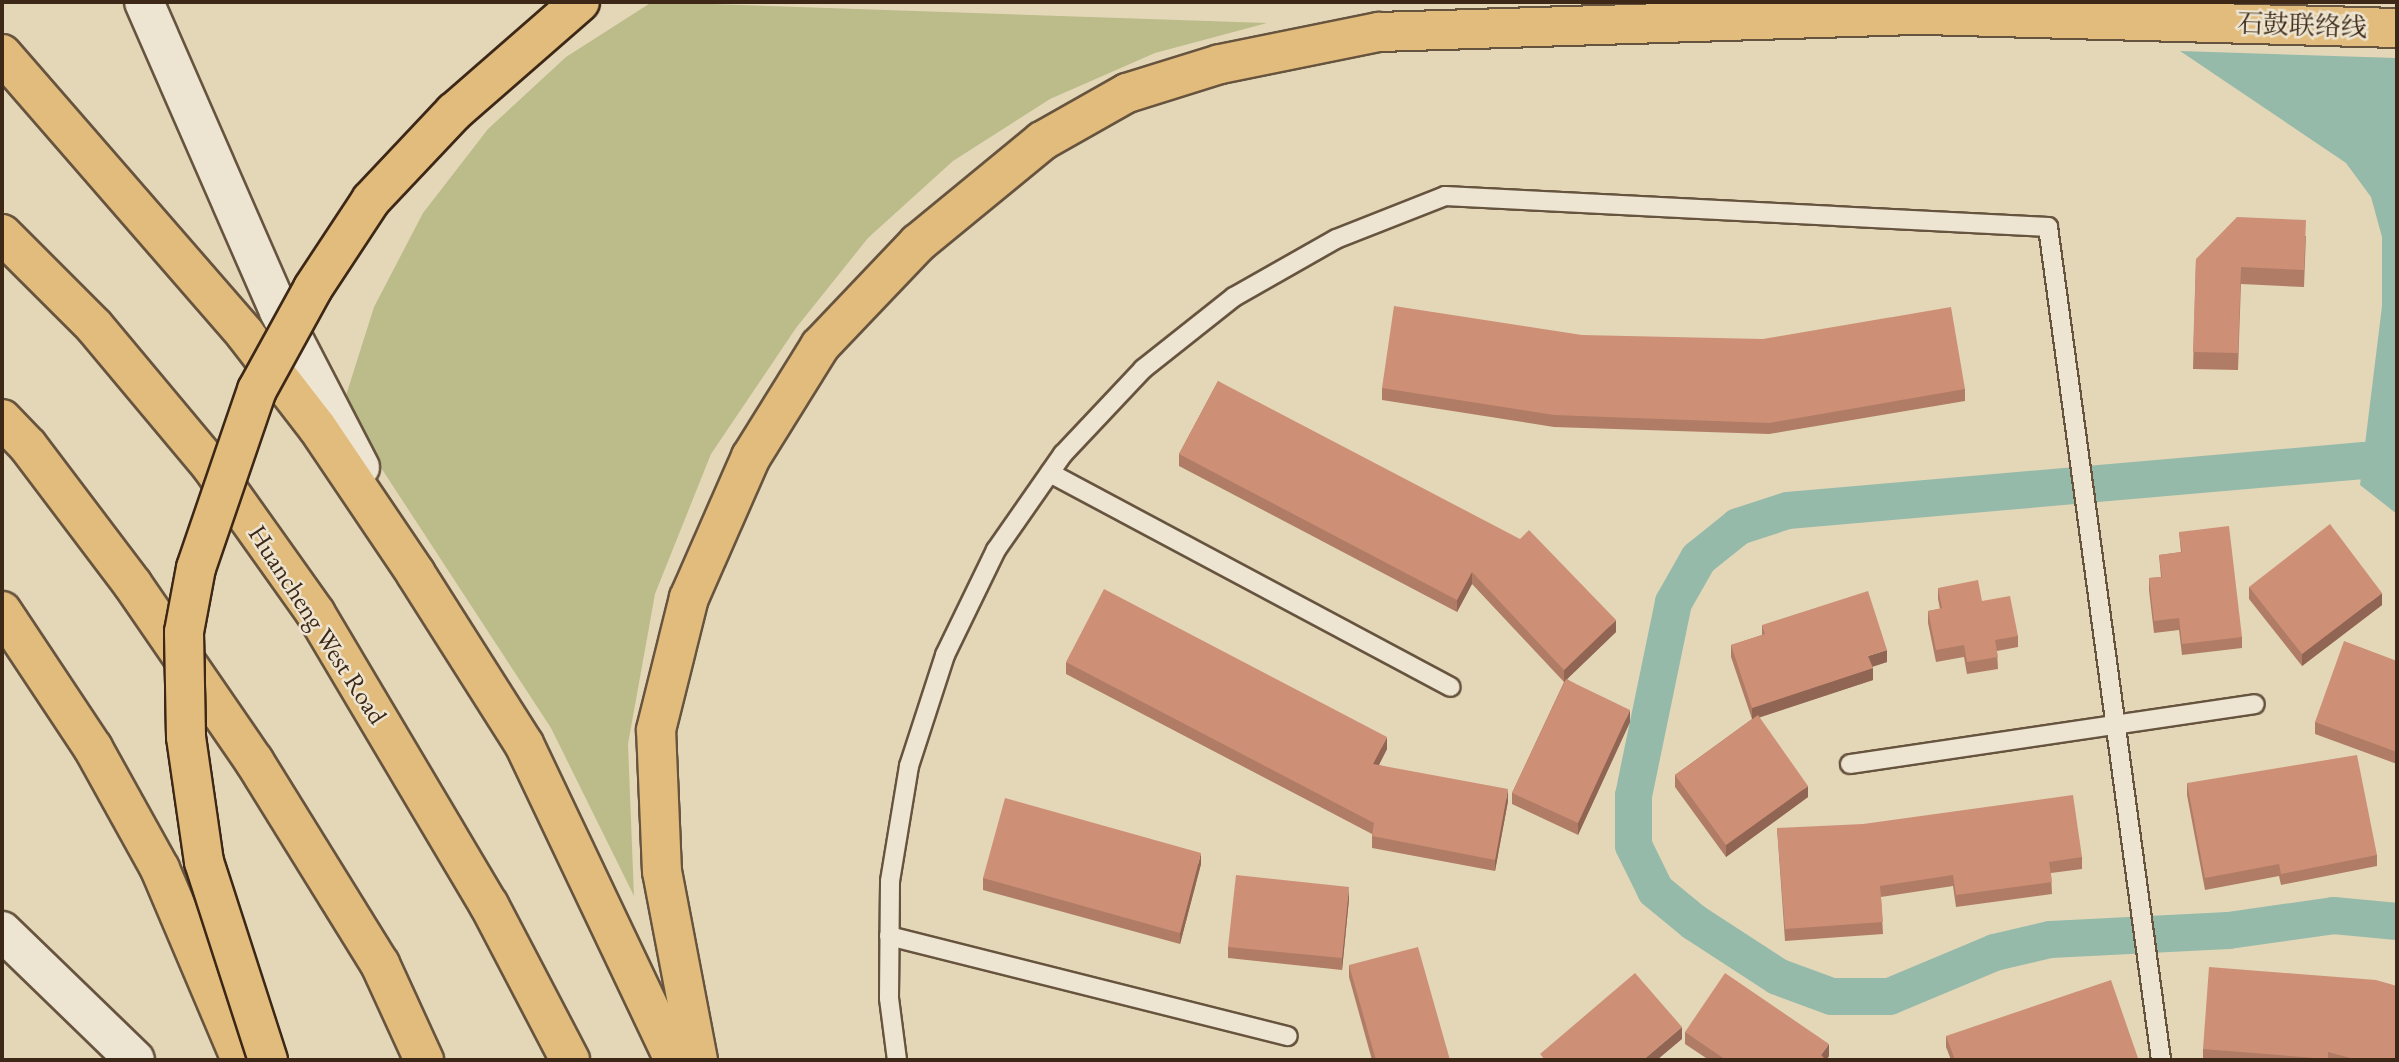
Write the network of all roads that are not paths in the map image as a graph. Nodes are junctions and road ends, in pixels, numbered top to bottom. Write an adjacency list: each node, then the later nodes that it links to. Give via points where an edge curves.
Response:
1 (144, 2): 10 (main road, via 279,311)
2 (580, 2): 21 (main road, bridge, via 454,112 371,200 313,288 257,390 196,569 184,632 186,737 204,862)
3 (1568, 2): 4 (main road)
4 (1913, 15): 5 (main road, 石鼓联络线); 25 (main road, via 1379,32 1220,64 1127,93 1042,141 918,243 820,346 751,457 690,598 656,730 662,872)
5 (2397, 28)
6 (2, 54): 10 (main road, via 245,334 317,427)
7 (2, 234): 23 (main road, Huancheng West Road, via 94,326 211,466 316,614 489,905)
8 (2, 419): 22 (main road, via 134,585 254,761 380,964)
9 (1050, 473): 12 (lane); 14 (lane, via 1143,369 1234,297 1336,239 1445,196 2048,227); 17 (lane, via 996,550 945,655 909,766 890,881)
10 (416, 574): 24 (main road, via 524,744)
11 (2, 611): 20 (main road, via 93,748 160,869)
12 (1450, 687)
13 (2255, 704): 14 (lane)
14 (2115, 725): 15 (lane); 27 (lane)
15 (1850, 764)
16 (2, 931): 19 (main road)
17 (889, 936): 18 (lane); 26 (lane, via 889,998)
18 (1288, 1036)
19 (135, 1060)
20 (242, 1060)
21 (268, 1060)
22 (424, 1060)
23 (569, 1060)
24 (674, 1060)
25 (698, 1060)
26 (897, 1060)
27 (2161, 1060)

